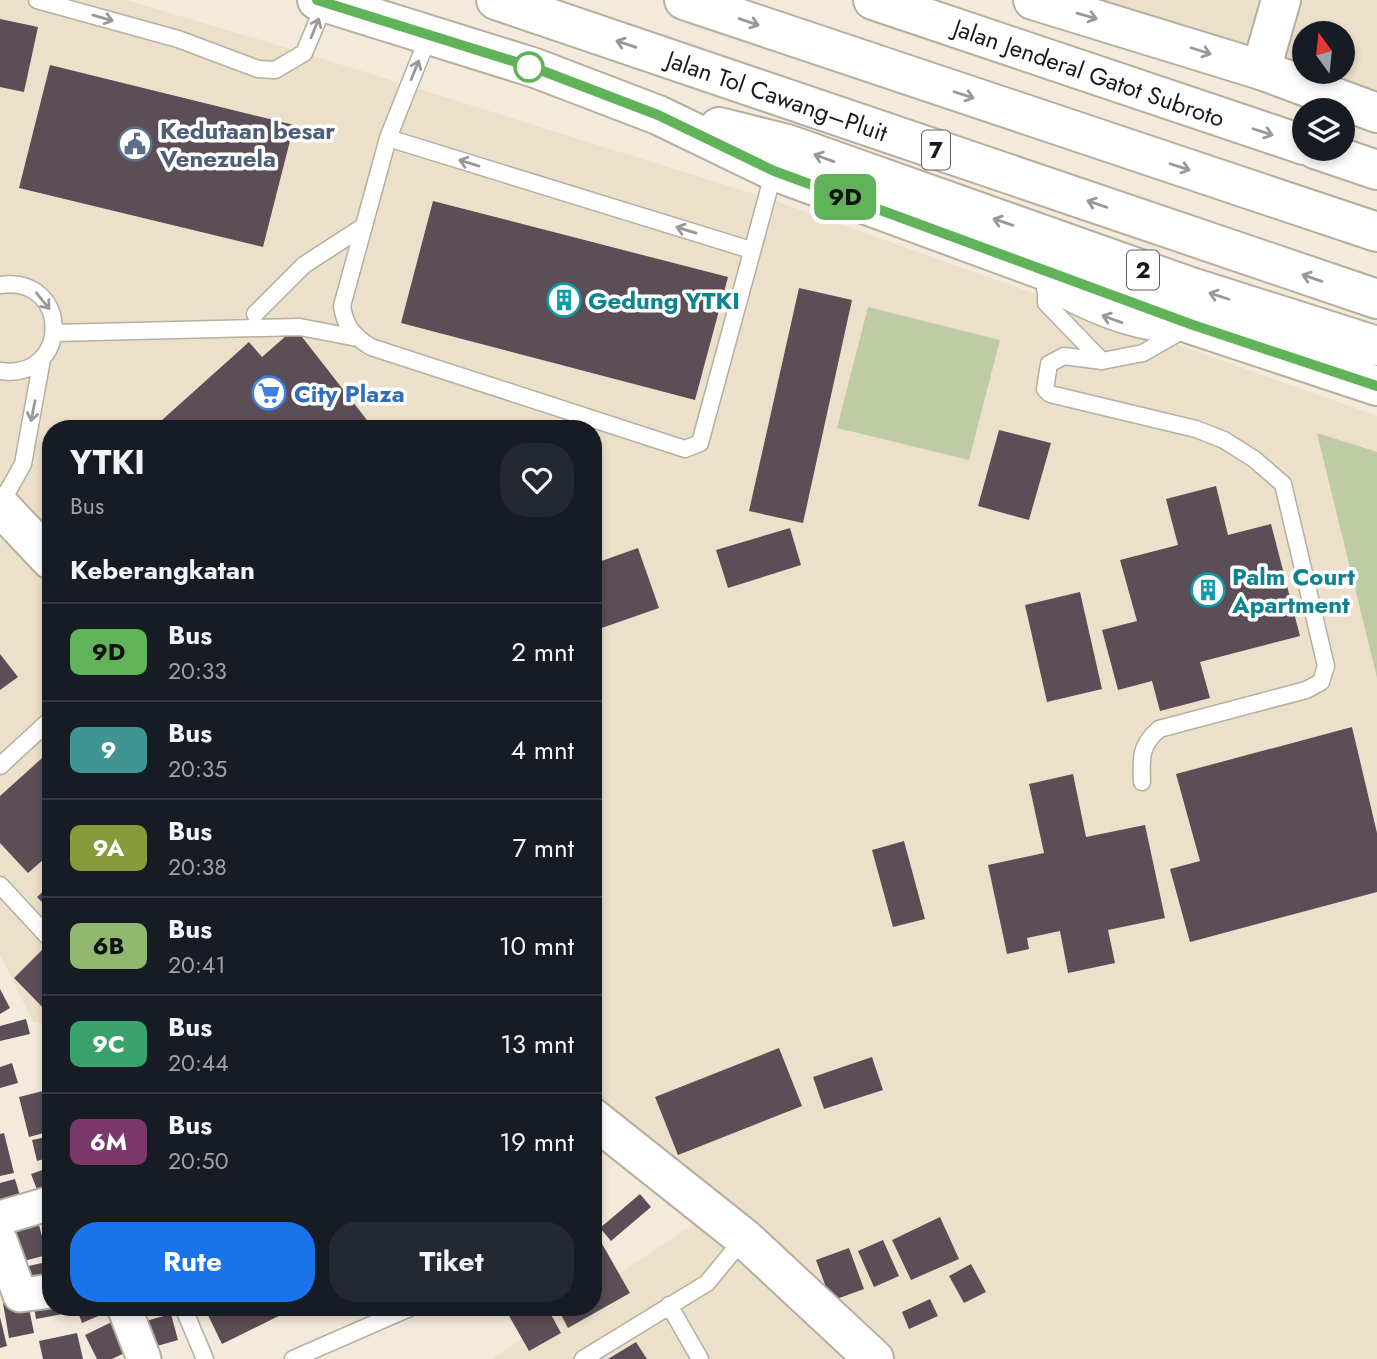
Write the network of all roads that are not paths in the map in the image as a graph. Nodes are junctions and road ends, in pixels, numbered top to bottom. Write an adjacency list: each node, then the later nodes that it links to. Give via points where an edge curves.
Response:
1 (37, 0): 7 (lane, one-way to 7, via 178,39 258,69 275,70 304,54)
2 (496, 0): 22 (main road, Jalan Tol Cawang–Pluit / 7, one-way to 2)
3 (684, 0): 18 (main road, one-way to 18)
4 (873, 0): 13 (main road, Jalan Jenderal Gatot Subroto, one-way to 13)
5 (1033, 0): 9 (main road, Jalan Jenderal Gatot Subroto, one-way to 9)
6 (1281, 0): 9 (main road)
7 (321, 1): 8 (main road, 2)
8 (430, 34): 11 (main road, 2); 12 (lane, one-way to 8)
9 (1261, 70): 10 (main road, Jalan Jenderal Gatot Subroto)
10 (1377, 113)
11 (658, 115): 16 (main road, 2); 27 (main road, 2, one-way to 11, via 1188,286 787,144)
12 (388, 138): 17 (lane); 19 (lane, one-way to 12)
13 (1292, 141)
14 (1350, 161): 15 (main road)
15 (1377, 170)
16 (774, 171): 19 (lane); 20 (main road, 2)
17 (361, 228): 23 (lane, via 304,265); 26 (lane, via 342,306 344,322)
18 (1377, 232)
19 (751, 250): 33 (lane, via 701,443 685,449)
20 (1046, 280): 24 (main road, 2, one-way to 20); 29 (lane, via 1046,303)
21 (0, 285): 25 (lane, one-way to 25, via 26,286 38,293 51,311)
22 (1377, 299)
23 (255, 314)
24 (1185, 329): 29 (lane, via 1143,353); 31 (main road, 2)
25 (55, 333): 26 (lane, via 300,327); 28 (lane)
26 (357, 338): 32 (lane)
27 (1377, 346)
28 (42, 359): 30 (lane, via 16,372); 34 (lane, one-way to 34, via 23,464)
29 (1102, 361): 38 (lane, via 1054,359 1045,389 1215,436 1254,459 1283,484 1326,666 1321,682 1306,690 1159,729 1146,740)
30 (0, 371)
31 (1377, 386)
32 (597, 420)
33 (602, 422)
34 (0, 506): 35 (main road)
35 (42, 551)
36 (42, 727): 37 (lane)
37 (0, 766)
38 (1142, 782)
39 (0, 885): 40 (lane)
40 (42, 930)
41 (602, 1125): 44 (main road)
42 (42, 1206): 43 (street)
43 (0, 1218)
44 (744, 1238): 48 (lane, via 707,1283); 57 (main road)
45 (0, 1240): 46 (street)
46 (7, 1284): 47 (street, via 20,1294)
47 (42, 1292)
48 (668, 1305): 55 (lane); 56 (lane)
49 (127, 1316): 52 (street)
50 (187, 1316): 53 (lane)
51 (391, 1316): 54 (lane)
52 (144, 1359)
53 (205, 1359)
54 (293, 1359)
55 (583, 1359)
56 (699, 1359)
57 (874, 1359)

